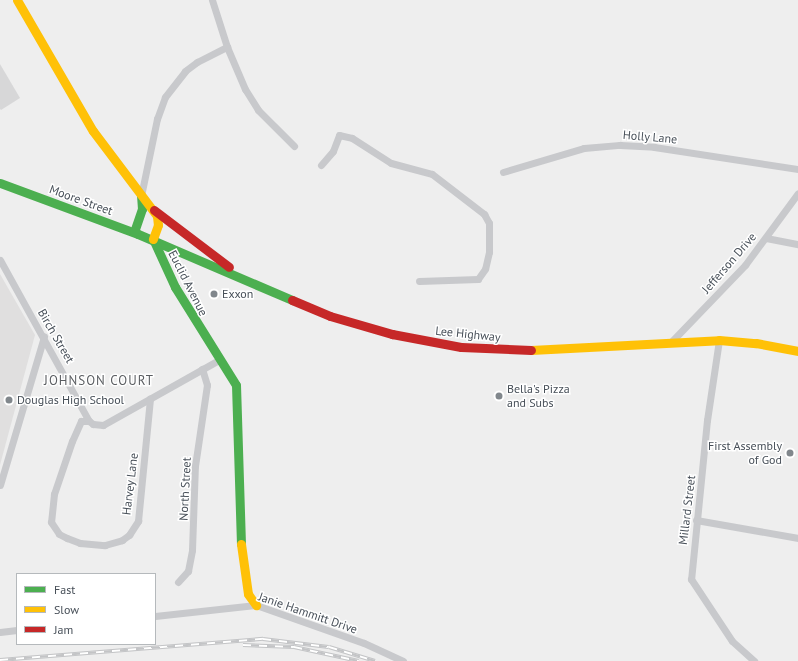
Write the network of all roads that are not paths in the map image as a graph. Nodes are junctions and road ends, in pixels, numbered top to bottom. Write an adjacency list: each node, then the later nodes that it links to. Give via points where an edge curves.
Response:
1 (17, 0): 10 (main road, via 93,132)
2 (212, 0): 3 (street)
3 (227, 47): 4 (street, via 254,105); 10 (street, via 197,62 185,72 165,97 157,119)
4 (294, 146)
5 (320, 165): 18 (street, via 334,151 339,135 352,138 391,163 432,174 484,214 489,223 489,252 485,269 478,279)
6 (798, 170): 7 (street, Holly Lane, via 654,147 620,145 584,148)
7 (503, 172)
8 (0, 183): 12 (main road, Moore Street)
9 (798, 193): 13 (street, Jefferson Drive)
10 (142, 196): 11 (main road); 12 (main road, via 142,209)
11 (153, 210): 14 (main road, via 158,225); 17 (main road)
12 (134, 232): 14 (main road, Moore Street)
13 (766, 238): 15 (street); 21 (street, Jefferson Drive, via 731,280)
14 (153, 240): 17 (main road, Lee Highway); 23 (main road, Euclid Avenue, via 175,287)
15 (798, 244)
16 (0, 260): 19 (street, Birch Street)
17 (242, 277): 21 (main road, Lee Highway, via 288,300 369,329 461,347 540,350)
18 (419, 282)
19 (44, 336): 26 (street, Birch Street); 27 (street)
20 (719, 340): 21 (main road, Lee Highway); 22 (main road, Lee Highway, via 756,343); 28 (street, Millard Street)
21 (671, 342)
22 (798, 351)
23 (219, 360): 24 (street); 31 (main road, Euclid Avenue, via 229,371 236,386 241,543 248,594)
24 (202, 369): 25 (street); 30 (street, North Street, via 207,385 195,466 192,550 188,571)
25 (150, 399): 26 (street, via 103,425); 26 (street, Harvey Lane, via 138,521 129,535 105,545 80,543 67,538 59,534 51,522 54,494 72,441 82,421)
26 (89, 421)
27 (0, 485)
28 (696, 520): 29 (street); 36 (street, Millard Street, via 691,570 694,587 732,641)
29 (798, 538)
30 (178, 582)
31 (256, 605): 32 (street, Janie Hammitt Drive); 35 (street, Janie Hammitt Drive, via 364,643)
32 (156, 616)
33 (16, 630): 34 (street)
34 (0, 632)
35 (403, 661)
36 (754, 661)

